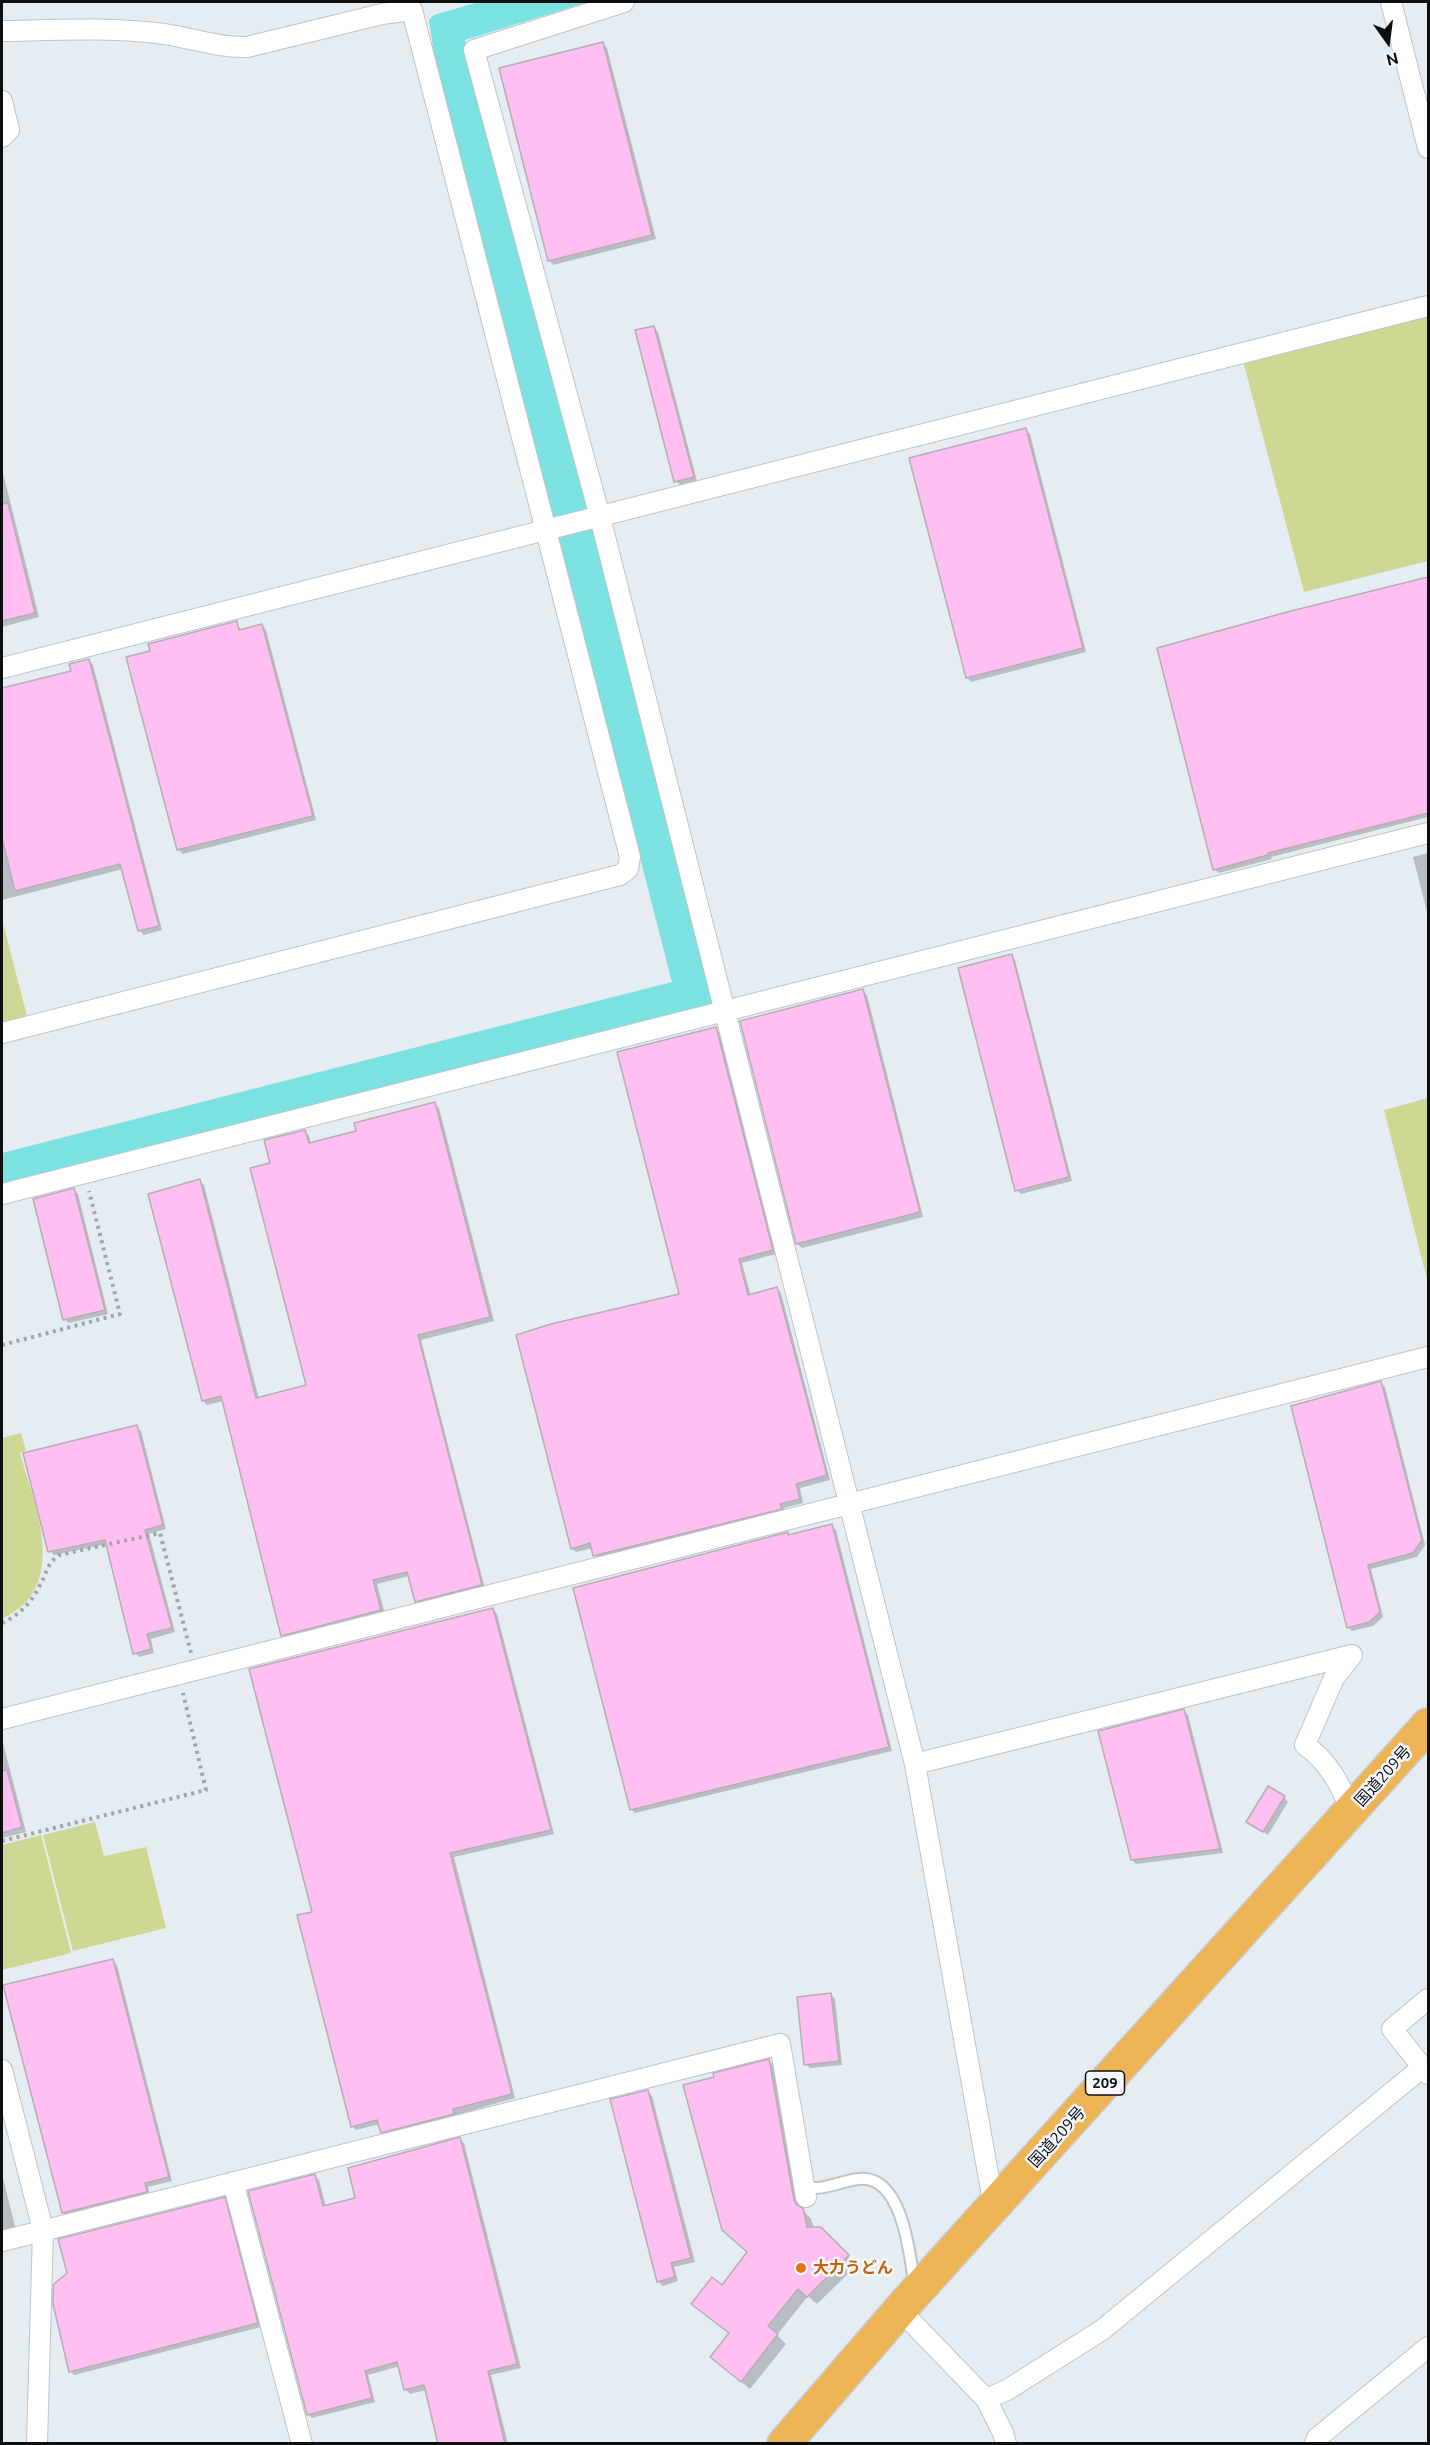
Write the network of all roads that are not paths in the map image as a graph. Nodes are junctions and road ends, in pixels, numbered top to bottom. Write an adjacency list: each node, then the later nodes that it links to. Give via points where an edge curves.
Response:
1 (624, 2): 8 (street, via 474,50)
2 (1391, 2): 6 (street)
3 (2, 31): 9 (street, via 165,34 230,48 412,10)
4 (2, 101): 5 (street, via 9,130)
5 (2, 137)
6 (1428, 148)
7 (1428, 306): 8 (street)
8 (600, 517): 9 (street); 12 (street)
9 (547, 529): 10 (street); 13 (street, via 630,857 628,869 609,878)
10 (2, 668)
11 (1428, 833): 12 (street)
12 (724, 1011): 14 (street); 16 (street)
13 (2, 1033)
14 (2, 1194)
15 (1428, 1357): 16 (street)
16 (850, 1504): 17 (street); 19 (street)
17 (2, 1719)
18 (1428, 1725): 20 (highway, 国道209号 / 209)
19 (915, 1764): 20 (street, via 1352,1655 1334,1678 1305,1745 1319,1755 1342,1788); 26 (street)
20 (1351, 1811): 26 (highway, 国道209号 / 209)
21 (1428, 1999): 23 (street, via 1392,2029)
22 (2, 2070): 27 (street)
23 (1426, 2071): 31 (street, via 1102,2330 1007,2390)
24 (233, 2182): 25 (street, via 780,2044); 27 (street); 33 (street)
25 (806, 2192): 29 (lane, via 861,2178 890,2192 906,2231)
26 (994, 2207): 29 (highway, 国道209号 / 209)
27 (44, 2230): 28 (street); 32 (street)
28 (2, 2241)
29 (908, 2301): 31 (street); 34 (highway, 国道209号 / 209)
30 (1428, 2347): 36 (street, via 1317,2438)
31 (986, 2399): 35 (street)
32 (36, 2444)
33 (303, 2444)
34 (784, 2444)
35 (1006, 2444)
36 (1315, 2444)

